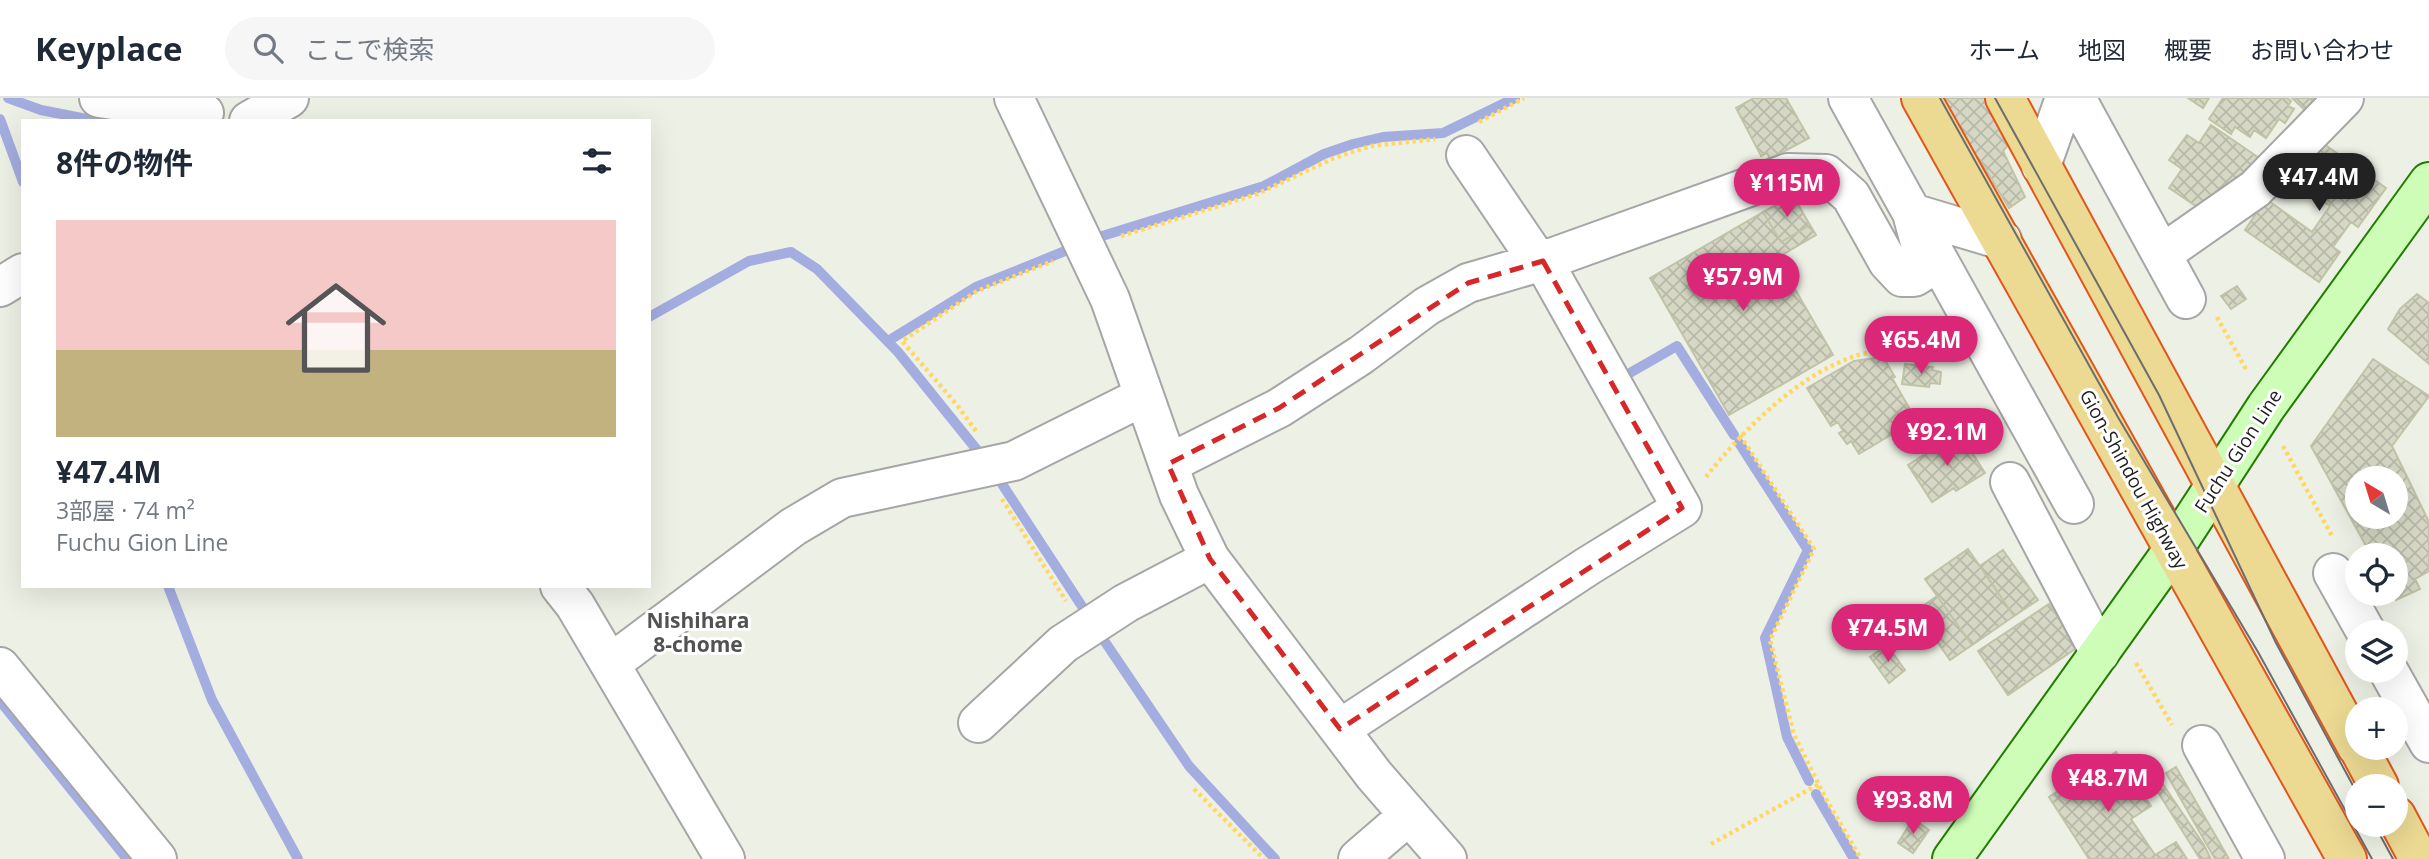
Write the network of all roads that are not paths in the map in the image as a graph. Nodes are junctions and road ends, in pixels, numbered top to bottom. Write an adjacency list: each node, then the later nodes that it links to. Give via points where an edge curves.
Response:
1 (99, 98): 10 (street)
2 (289, 98): 11 (street)
3 (1014, 98): 22 (street, via 1110,299)
4 (1848, 98): 15 (street)
5 (1922, 98): 16 (highway, Gion-Shindou Highway)
6 (2005, 98): 13 (highway)
7 (2065, 98): 13 (street)
8 (2076, 98): 17 (street)
9 (2344, 98): 17 (street, via 2255,189)
10 (204, 111)
11 (252, 119)
12 (1460, 140): 18 (street, via 1531,251)
13 (2041, 166): 25 (highway)
14 (2429, 182): 25 (main road, Fuchu Gion Line, via 2266,407)
15 (1912, 213): 16 (street); 18 (street, via 1927,269 1914,277 1902,277 1888,262 1851,196 1826,174 1788,173); 26 (street)
16 (2002, 240): 27 (highway, Gion-Shindou Highway)
17 (2162, 254): 21 (street)
18 (1543, 261): 23 (street, via 1468,283 1279,408); 38 (street, via 1682,508)
19 (21, 273): 20 (street)
20 (0, 286)
21 (2186, 299)
22 (1144, 396): 23 (street); 33 (street, via 1014,461 842,498 793,527)
23 (1168, 464): 28 (street)
24 (2010, 482): 32 (street)
25 (2215, 486): 27 (main road, Fuchu Gion Line); 36 (highway)
26 (2074, 504)
27 (2173, 550): 32 (main road, Fuchu Gion Line); 51 (highway, Gion-Shindou Highway)
28 (1210, 559): 37 (street, via 1126,603 1063,644); 38 (street)
29 (2336, 560): 31 (street)
30 (562, 588): 33 (street)
31 (2361, 620)
32 (2100, 653): 49 (main road, Fuchu Gion Line)
33 (610, 664): 46 (street)
34 (0, 667): 45 (street)
35 (2395, 683): 40 (street)
36 (2345, 720)
37 (978, 723)
38 (1340, 729): 43 (street)
39 (2408, 743): 42 (street)
40 (2429, 743)
41 (2202, 745): 50 (street)
42 (2429, 749)
43 (1409, 815): 47 (street); 48 (street)
44 (2407, 837): 52 (highway)
45 (157, 859)
46 (726, 859)
47 (1358, 859)
48 (1447, 859)
49 (1952, 859)
50 (2265, 859)
51 (2347, 859)
52 (2419, 859)

